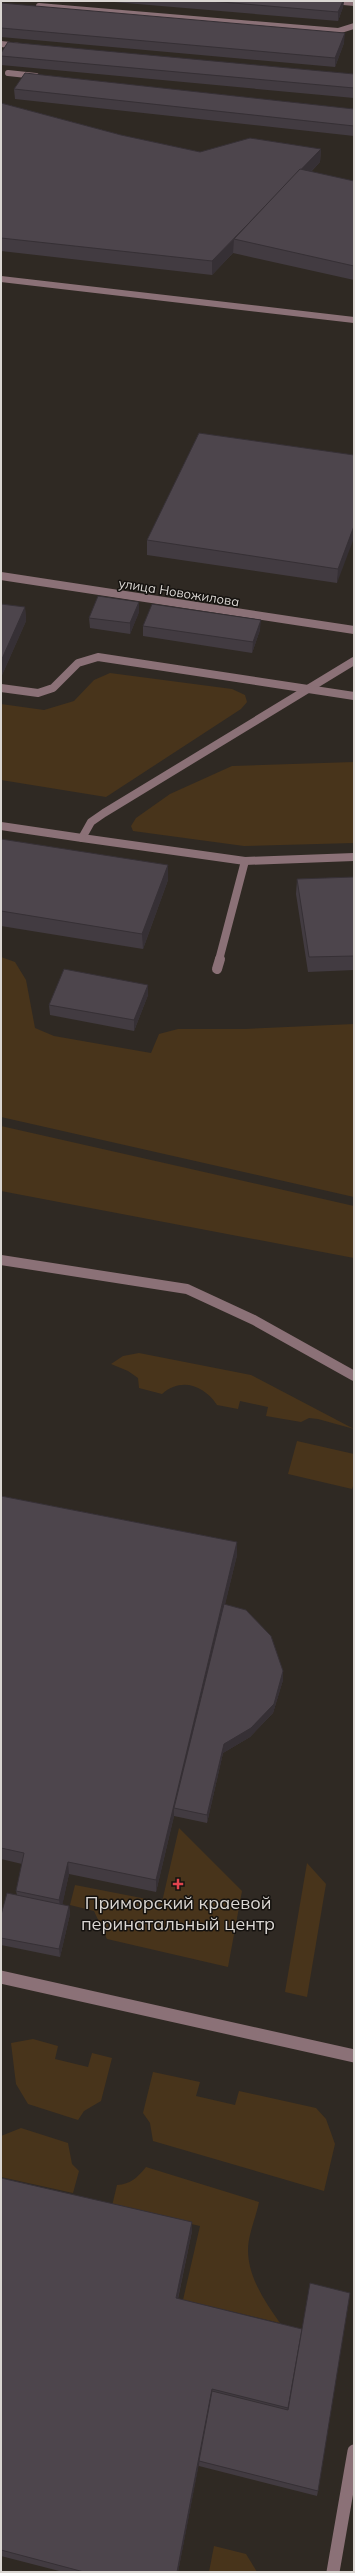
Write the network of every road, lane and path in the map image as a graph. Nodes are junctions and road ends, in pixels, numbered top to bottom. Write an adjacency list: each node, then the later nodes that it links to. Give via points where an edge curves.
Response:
1 (333, 1): 2 (lane)
2 (354, 3)
3 (31, 6): 4 (lane, via 338,31)
4 (354, 26)
5 (1, 44): 6 (lane)
6 (24, 46)
7 (8, 73): 8 (lane)
8 (39, 77)
9 (1, 279): 10 (lane)
10 (354, 320)
11 (1, 576): 12 (lane, улица Новожилова)
12 (354, 630)
13 (354, 661): 15 (lane)
14 (1, 688): 15 (lane, via 38,693 53,688 78,663 98,657)
15 (308, 688): 16 (lane); 18 (lane, via 104,813 91,822)
16 (354, 696)
17 (1, 826): 18 (lane)
18 (82, 838): 20 (lane)
19 (354, 857): 20 (lane)
20 (245, 861): 21 (lane)
21 (217, 969)
22 (1, 1260): 23 (lane, via 187,1289 254,1320)
23 (354, 1376)
24 (1, 1977): 25 (lane)
25 (354, 2056)
26 (354, 2451): 27 (lane)
27 (333, 2572)

